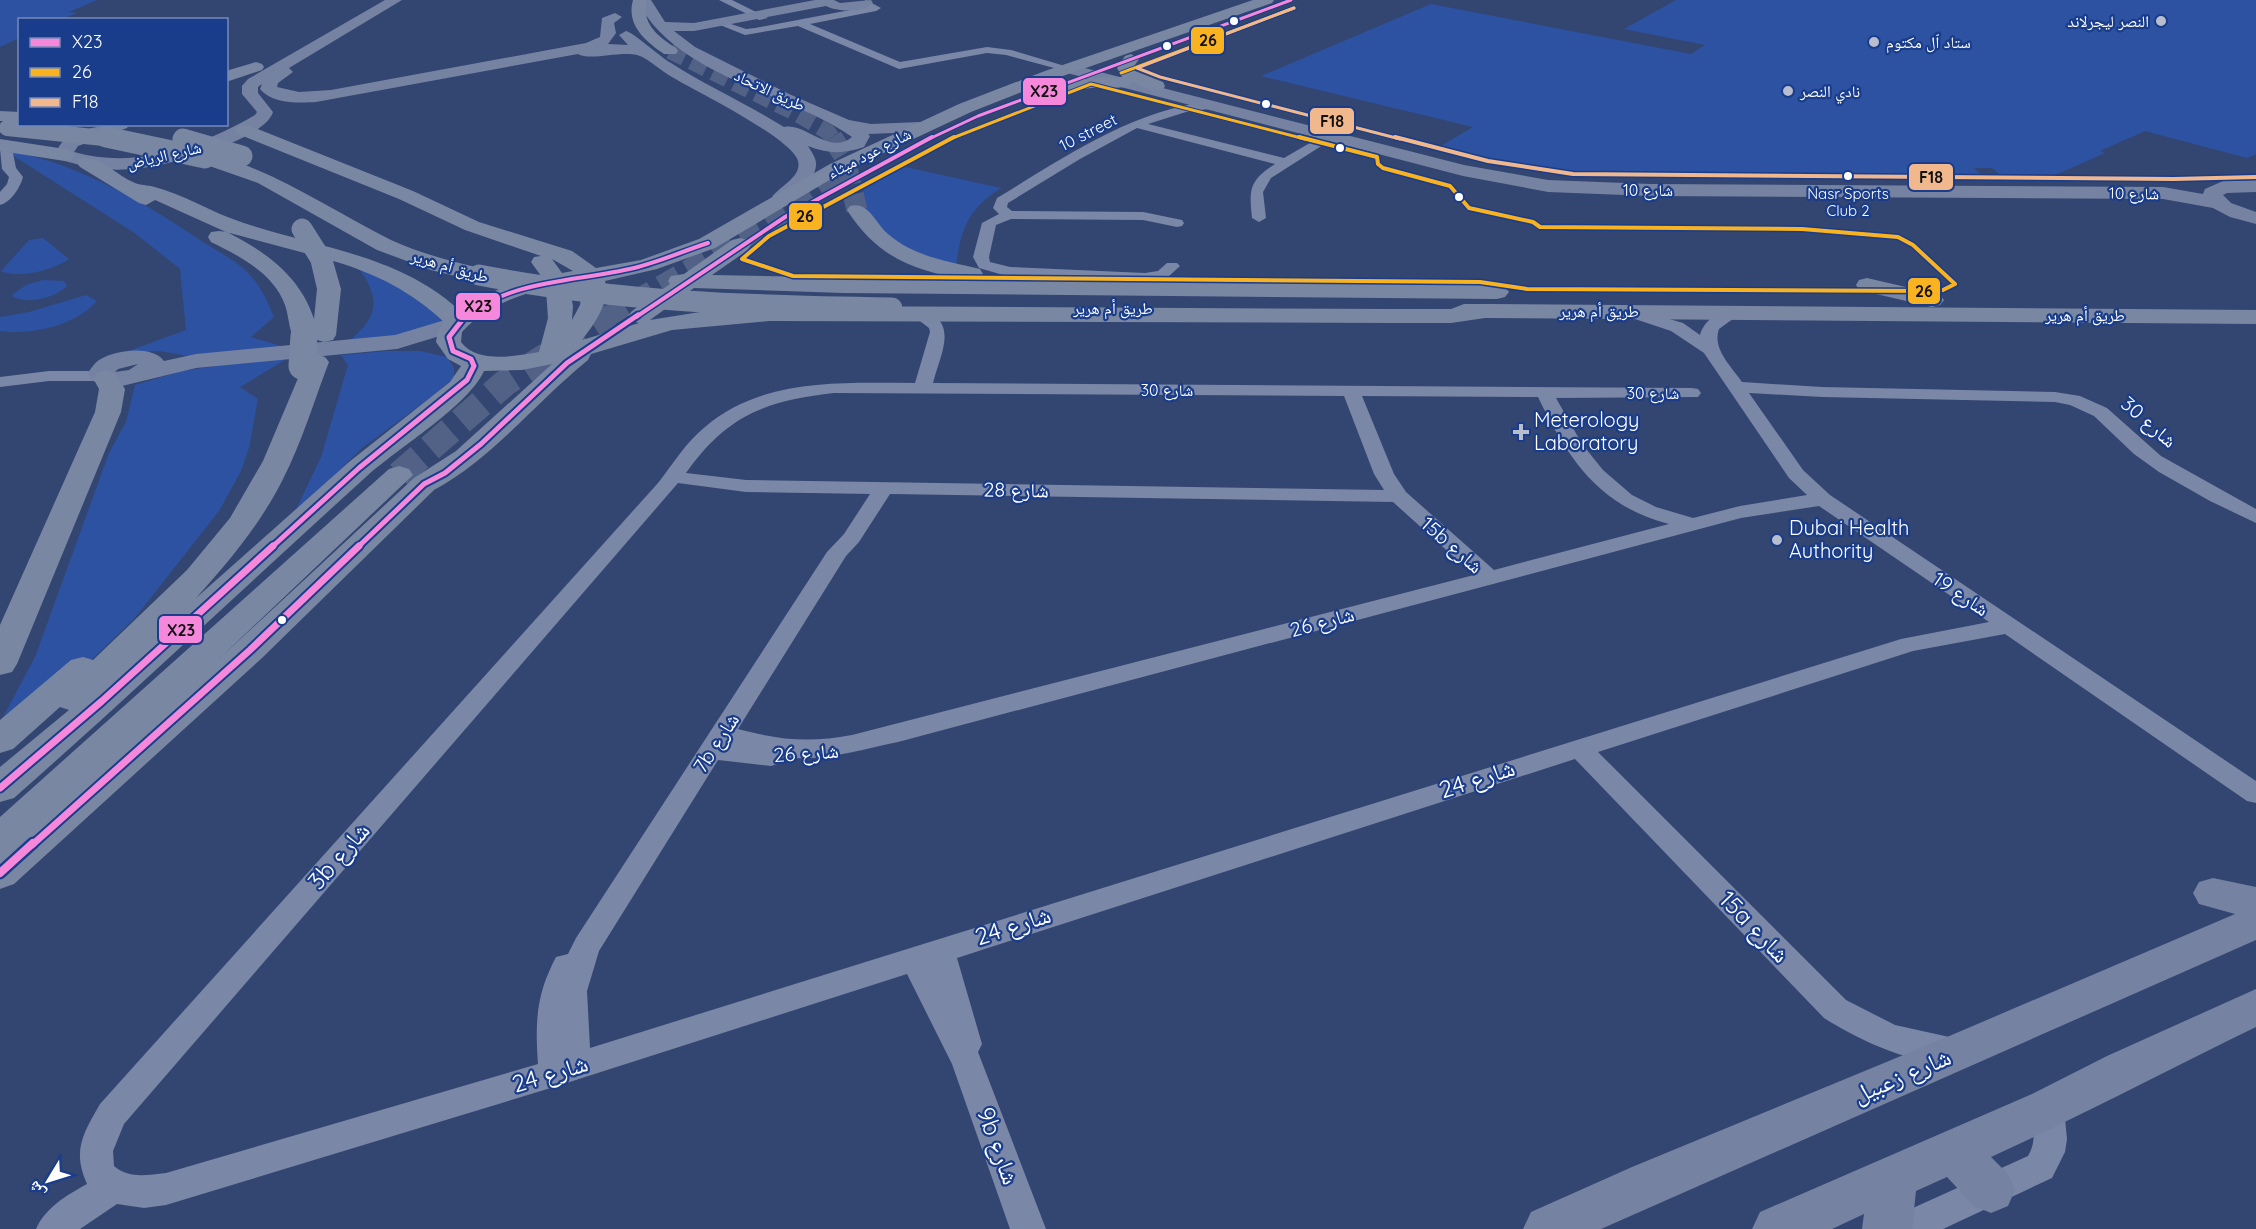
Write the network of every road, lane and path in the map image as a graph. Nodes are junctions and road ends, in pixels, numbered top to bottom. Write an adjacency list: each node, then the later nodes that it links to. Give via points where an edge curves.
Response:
1 (369, 0): 23 (main road)
2 (395, 0): 15 (main road)
3 (642, 0): 12 (main road, طريق الاتحاد); 14 (main road, via 637,16 641,25 657,43)
4 (724, 0): 9 (street)
5 (1267, 0): 18 (main road, شارع عود ميثاء)
6 (1291, 0): 21 (main road, شارع عود ميثاء)
7 (863, 1): 8 (main road, via 842,8); 10 (street, via 876,8)
8 (827, 2): 9 (main road)
9 (760, 16): 11 (main road); 13 (main road)
10 (800, 23): 11 (street, via 748,32); 19 (street, via 899,66)
11 (725, 25): 13 (main road)
12 (662, 26): 13 (main road); 14 (main road, طريق الاتحاد)
13 (697, 29): 14 (main road, via 681,38)
14 (676, 47): 35 (main road, طريق الاتحاد)
15 (314, 49): 16 (main road, via 314,55 271,81 268,90 292,97 331,95); 23 (main road)
16 (586, 50): 17 (main road); 17 (main road, طريق الاتحاد, via 606,40 612,11 627,38); 33 (main road, شارع الرياض, via 321,100)
17 (641, 51): 34 (main road, طريق الاتحاد, via 666,69)
18 (1108, 54): 22 (main road, شارع عود ميثاء); 22 (main road, via 1081,59)
19 (945, 56): 20 (street, via 994,51); 22 (street, via 987,48)
20 (1032, 59): 22 (street); 25 (main road, via 1045,68)
21 (1131, 60): 22 (main road, شارع عود ميثاء); 28 (main road, via 1125,68 1128,74)
22 (1078, 68): 25 (main road, شارع عود ميثاء); 27 (main road, شارع 10); 28 (main road, شارع 10); 29 (main road, شارع عود ميثاء)
23 (264, 69): 24 (main road); 26 (main road); 33 (main road, via 249,91 263,107)
24 (228, 77)
25 (1042, 79): 40 (main road, شارع عود ميثاء)
26 (228, 82)
27 (1123, 82): 29 (main road, via 1081,84); 31 (main road, شارع 10)
28 (1157, 86): 52 (main road, شارع 10, via 1486,170 1572,183)
29 (1012, 101): 61 (main road, شارع عود ميثاء)
30 (0, 102): 32 (main road)
31 (1181, 103): 36 (street, 10 street); 42 (main road, شارع 10, via 1211,105)
32 (18, 104)
33 (263, 118): 41 (main road, شارع الرياض)
34 (760, 120): 35 (main road, via 817,146 834,148 852,146 861,140); 54 (main road, طريق الاتحاد, via 795,141 807,160 802,178)
35 (844, 124): 40 (main road, طريق الاتحاد, via 888,130)
36 (1138, 125): 49 (street); 57 (street, 10 street, via 1068,160 1016,195)
37 (112, 126): 46 (main road, طريق أم هرير, bridge)
38 (116, 126): 47 (main road, via 72,142)
39 (5, 127): 47 (main road); 48 (main road, طريق أم هرير, bridge, via 105,138)
40 (921, 127): 54 (main road, شارع عود ميثاء)
41 (244, 130): 44 (main road); 50 (main road, شارع الرياض, via 209,145 142,164)
42 (1330, 136): 49 (street); 52 (main road, شارع 10, via 1494,177 1586,189 2191,196)
43 (332, 150): 44 (main road)
44 (302, 152): 62 (main road, via 472,226)
45 (0, 153): 51 (street, via 8,156)
46 (249, 153): 64 (main road, طريق أم هرير, via 402,237); 67 (main road, via 326,174 463,232 533,256 546,265)
47 (65, 155): 50 (main road, شارع الرياض)
48 (209, 159): 64 (main road, طريق أم هرير, via 285,189 385,245 439,265); 85 (main road, bridge, via 217,168 273,201 302,229 321,259 329,289)
49 (1284, 162): 58 (street, via 1266,174 1258,186)
50 (87, 163): 53 (main road)
51 (4, 169): 55 (street, via 16,181)
52 (2239, 187): 59 (main road)
53 (127, 189): 83 (main road, via 153,192 240,229 337,253 383,269 414,284); 85 (main road, via 242,248 273,269 296,303 303,323)
54 (783, 197): 61 (main road, شارع عود ميثاء)
55 (0, 201)
56 (857, 210): 70 (main road, via 873,235 888,247 932,266 992,278)
57 (1013, 214): 60 (street, via 1143,216); 70 (street, via 992,220 987,226 981,261 991,268)
58 (1259, 218)
59 (2256, 218)
60 (1177, 223)
61 (746, 232): 62 (main road, via 668,251); 65 (main road); 68 (main road); 71 (main road, via 733,255 734,266)
62 (564, 256): 66 (main road)
63 (1172, 266): 70 (street)
64 (487, 271): 77 (main road, طريق أم هرير, bridge, via 555,290 640,300 732,305)
65 (618, 272): 66 (main road); 68 (main road)
66 (591, 275): 67 (main road); 90 (main road, via 595,283 592,305 565,345)
67 (555, 280): 83 (main road, via 497,296); 90 (main road, via 562,308 561,323)
68 (688, 282): 71 (main road); 87 (main road)
69 (1295, 282): 73 (main road)
70 (1146, 284): 71 (main road); 73 (main road, via 1181,290)
71 (791, 285)
72 (1868, 285): 75 (main road)
73 (1270, 290): 74 (main road, via 1480,291)
74 (1526, 298): 75 (main road, طريق أم هرير); 77 (main road, طريق أم هرير)
75 (1932, 300): 76 (main road, طريق أم هرير, via 2056,297)
76 (2256, 302)
77 (893, 303): 78 (main road, طريق أم هرير)
78 (1486, 311): 79 (main road, طريق أم هرير); 81 (main road, via 1451,316)
79 (1626, 311): 80 (main road, طريق أم هرير); 88 (street, شارع 19, via 1677,327)
80 (1743, 313): 82 (main road, طريق أم هرير); 84 (main road); 88 (street, via 1717,322 1709,330)
81 (920, 315): 87 (main road, via 714,317 672,323); 93 (street, via 933,323 938,332)
82 (2256, 317)
83 (457, 323): 86 (main road); 89 (main road, via 449,337)
84 (1796, 325)
85 (314, 335): 111 (main road, bridge, via 301,399 274,470 242,523)
86 (397, 342): 89 (main road); 91 (main road, via 146,366 118,379)
87 (598, 343): 90 (main road); 102 (main road, via 549,378 454,467)
88 (1710, 349): 96 (street, شارع 19)
89 (462, 356): 90 (main road, via 507,363); 119 (main road, via 474,366 459,388 359,468)
90 (548, 357): 102 (main road)
91 (108, 372): 92 (street); 114 (main road, via 112,389 108,412)
92 (0, 382)
93 (924, 388): 94 (street, شارع 30); 103 (street, شارع 30, via 834,388 795,393 757,404 711,430)
94 (1352, 391): 95 (street, شارع 30); 101 (street, 15b شارع)
95 (1372, 391): 97 (street, شارع 30); 101 (street, 15b شارع)
96 (1739, 392): 107 (street, شارع 19, via 1791,466); 108 (street, شارع 30, via 2055,397 2078,401 2107,415 2152,458)
97 (1545, 393): 99 (street, شارع 30); 100 (street)
98 (1692, 393): 99 (street, شارع 30)
99 (1574, 394): 100 (street)
100 (1555, 412): 109 (street, via 1577,454 1619,495 1643,509)
101 (1372, 437): 106 (street, 15b شارع)
102 (412, 480): 121 (main road); 122 (main road, via 250,650)
103 (669, 482): 104 (street, شارع 28, via 708,489); 133 (street, 3b شارع, via 112,1114 99,1133 94,1151 95,1167 103,1180)
104 (862, 488): 105 (street, شارع 28); 110 (street, 7b شارع, via 855,516)
105 (884, 488): 106 (street, شارع 28, via 1343,497); 110 (street, 7b شارع, via 852,538)
106 (1394, 490): 112 (street, 15b شارع)
107 (1818, 495): 109 (street, شارع 26); 113 (street, شارع 19)
108 (2256, 517)
109 (1694, 525): 112 (street, شارع 26)
110 (838, 552): 116 (street, 7b شارع)
111 (194, 580): 115 (main road, via 162,597); 118 (main road)
112 (1481, 580): 116 (street, شارع 26, via 898,733 858,748 808,757 772,757)
113 (1999, 620): 117 (street, شارع 24, via 1909,644); 120 (street, شارع 19)
114 (0, 664)
115 (0, 740)
116 (717, 742): 129 (street, 7b شارع, via 594,933 569,962 554,994 551,1018)
117 (1578, 747): 126 (street, شارع 24); 128 (street, 15a شارع, via 1835,1009 1881,1035 1907,1044)
118 (0, 769)
119 (0, 788)
120 (2256, 794)
121 (0, 840)
122 (0, 873)
123 (2213, 893): 124 (main road)
124 (2256, 903)
125 (2256, 922): 128 (main road, شارع زعبيل)
126 (927, 954): 129 (street, شارع 24); 136 (street, 9b شارع)
127 (2256, 1008): 130 (main road)
128 (1963, 1050): 137 (main road, شارع زعبيل)
129 (565, 1069): 133 (street, شارع 24, via 166,1189 131,1193)
130 (2048, 1109): 131 (main road); 134 (street, via 2052,1138 2049,1154 2032,1171)
131 (1954, 1151): 132 (main road); 134 (main road)
132 (1893, 1178): 138 (main road); 139 (main road)
133 (115, 1188): 135 (street, via 73,1211)
134 (1991, 1190): 140 (street)
135 (54, 1229)
136 (1028, 1229)
137 (1548, 1229)
138 (1778, 1229)
139 (1887, 1229)
140 (1905, 1229)

